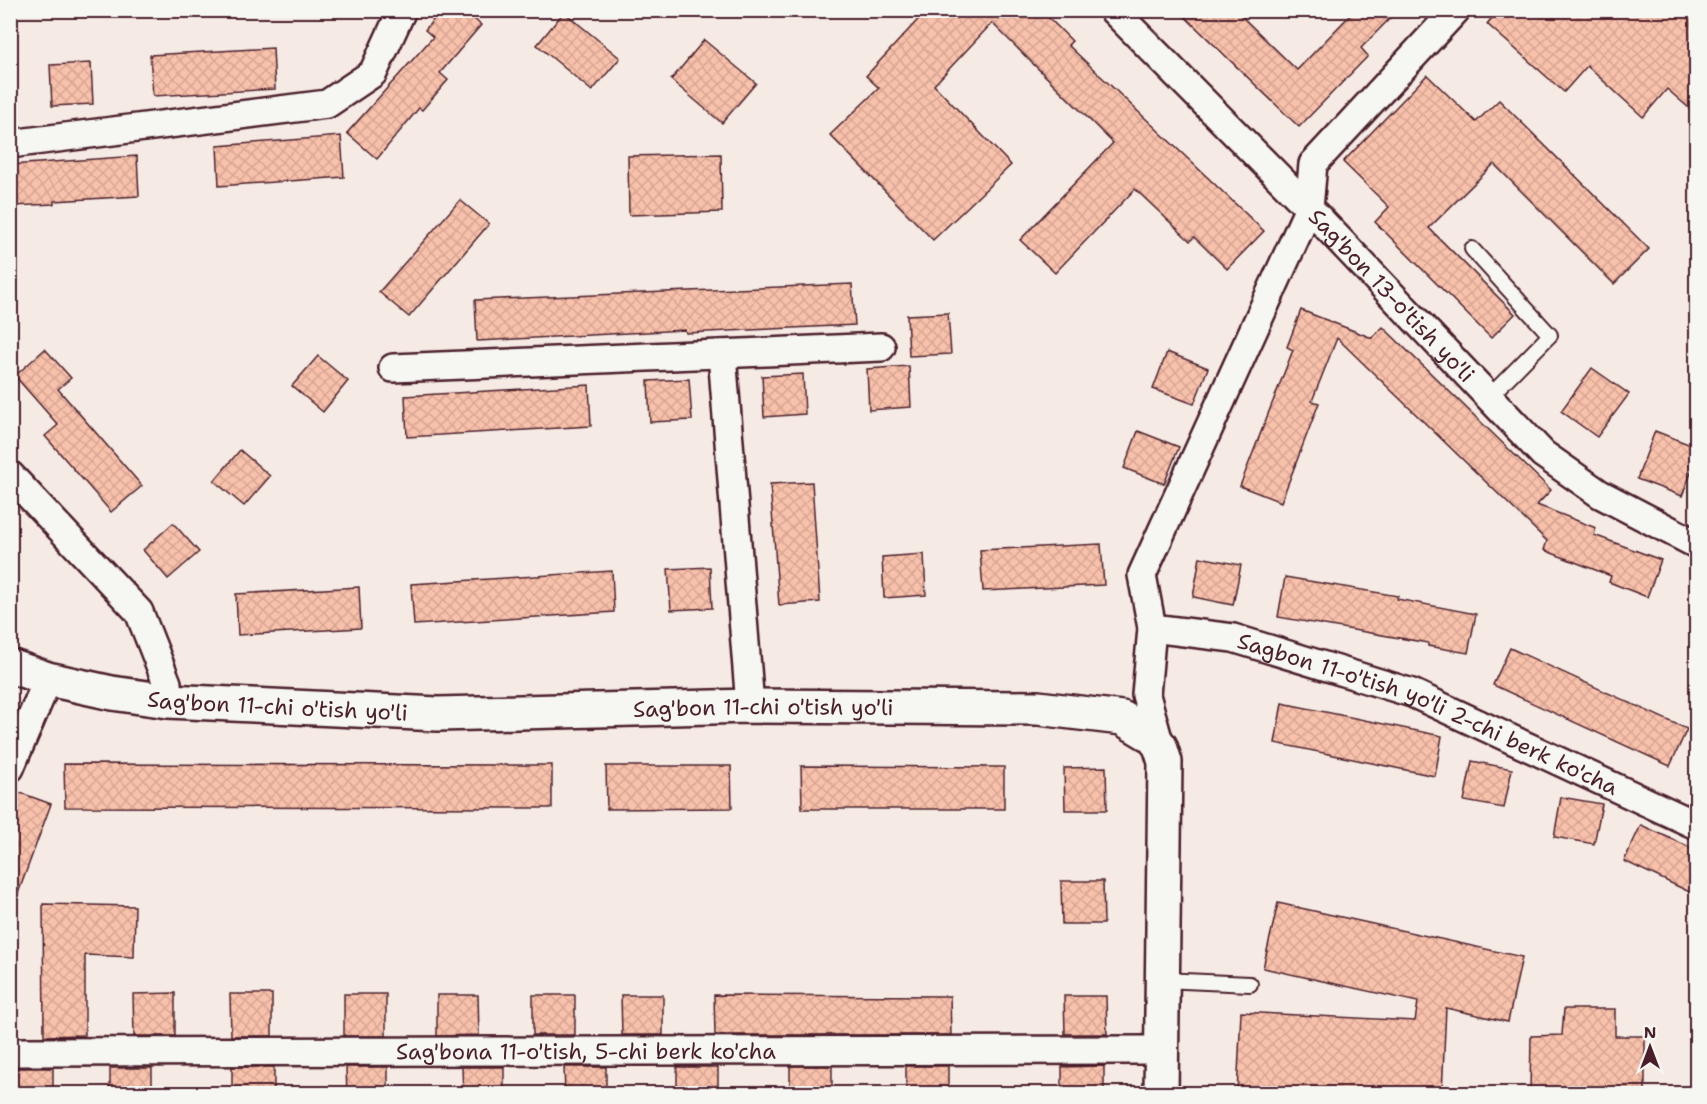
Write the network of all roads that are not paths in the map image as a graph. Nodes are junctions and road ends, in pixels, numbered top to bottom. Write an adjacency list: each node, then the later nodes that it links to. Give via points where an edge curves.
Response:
1 (402, 10): 4 (street, via 373,73 327,104)
2 (1113, 10): 5 (street, Sag'bon 13-o'tish yo'li)
3 (1456, 10): 5 (street, via 1313,164)
4 (10, 144)
5 (1309, 208): 10 (street, Sag'bon 13-o'tish yo'li); 13 (street, via 1142,575)
6 (1472, 249): 10 (lane, via 1550,335)
7 (881, 347): 8 (street)
8 (723, 354): 9 (street); 18 (street)
9 (393, 368)
10 (1489, 397): 12 (street, Sag'bon 13-o'tish yo'li, via 1543,454 1600,494)
11 (10, 475): 17 (street, via 139,612 167,683)
12 (1696, 544)
13 (1152, 628): 16 (street); 22 (street, Sagbon 11-o'tish yo'li 2-chi berk ko'cha, via 1233,638 1412,693)
14 (10, 666): 15 (main road, Sag'bon 11-chi o'tish yo'li)
15 (48, 679): 17 (main road, Sag'bon 11-chi o'tish yo'li); 21 (street)
16 (1146, 695): 19 (street); 20 (street)
17 (168, 701): 18 (main road, Sag'bon 11-chi o'tish yo'li, via 438,714)
18 (750, 706): 19 (main road, Sag'bon 11-chi o'tish yo'li, via 1038,708)
19 (1101, 714): 20 (main road, Sag'bon 11-chi o'tish yo'li, via 1132,723)
20 (1160, 746): 23 (main road, via 1166,779)
21 (10, 768)
22 (1696, 825)
23 (1162, 980): 24 (lane); 25 (main road)
24 (1250, 984)
25 (1161, 1050): 26 (street, Sag'bona 11-o'tish, 5-chi berk ko'cha); 27 (main road)
26 (10, 1052)
27 (1161, 1094)

